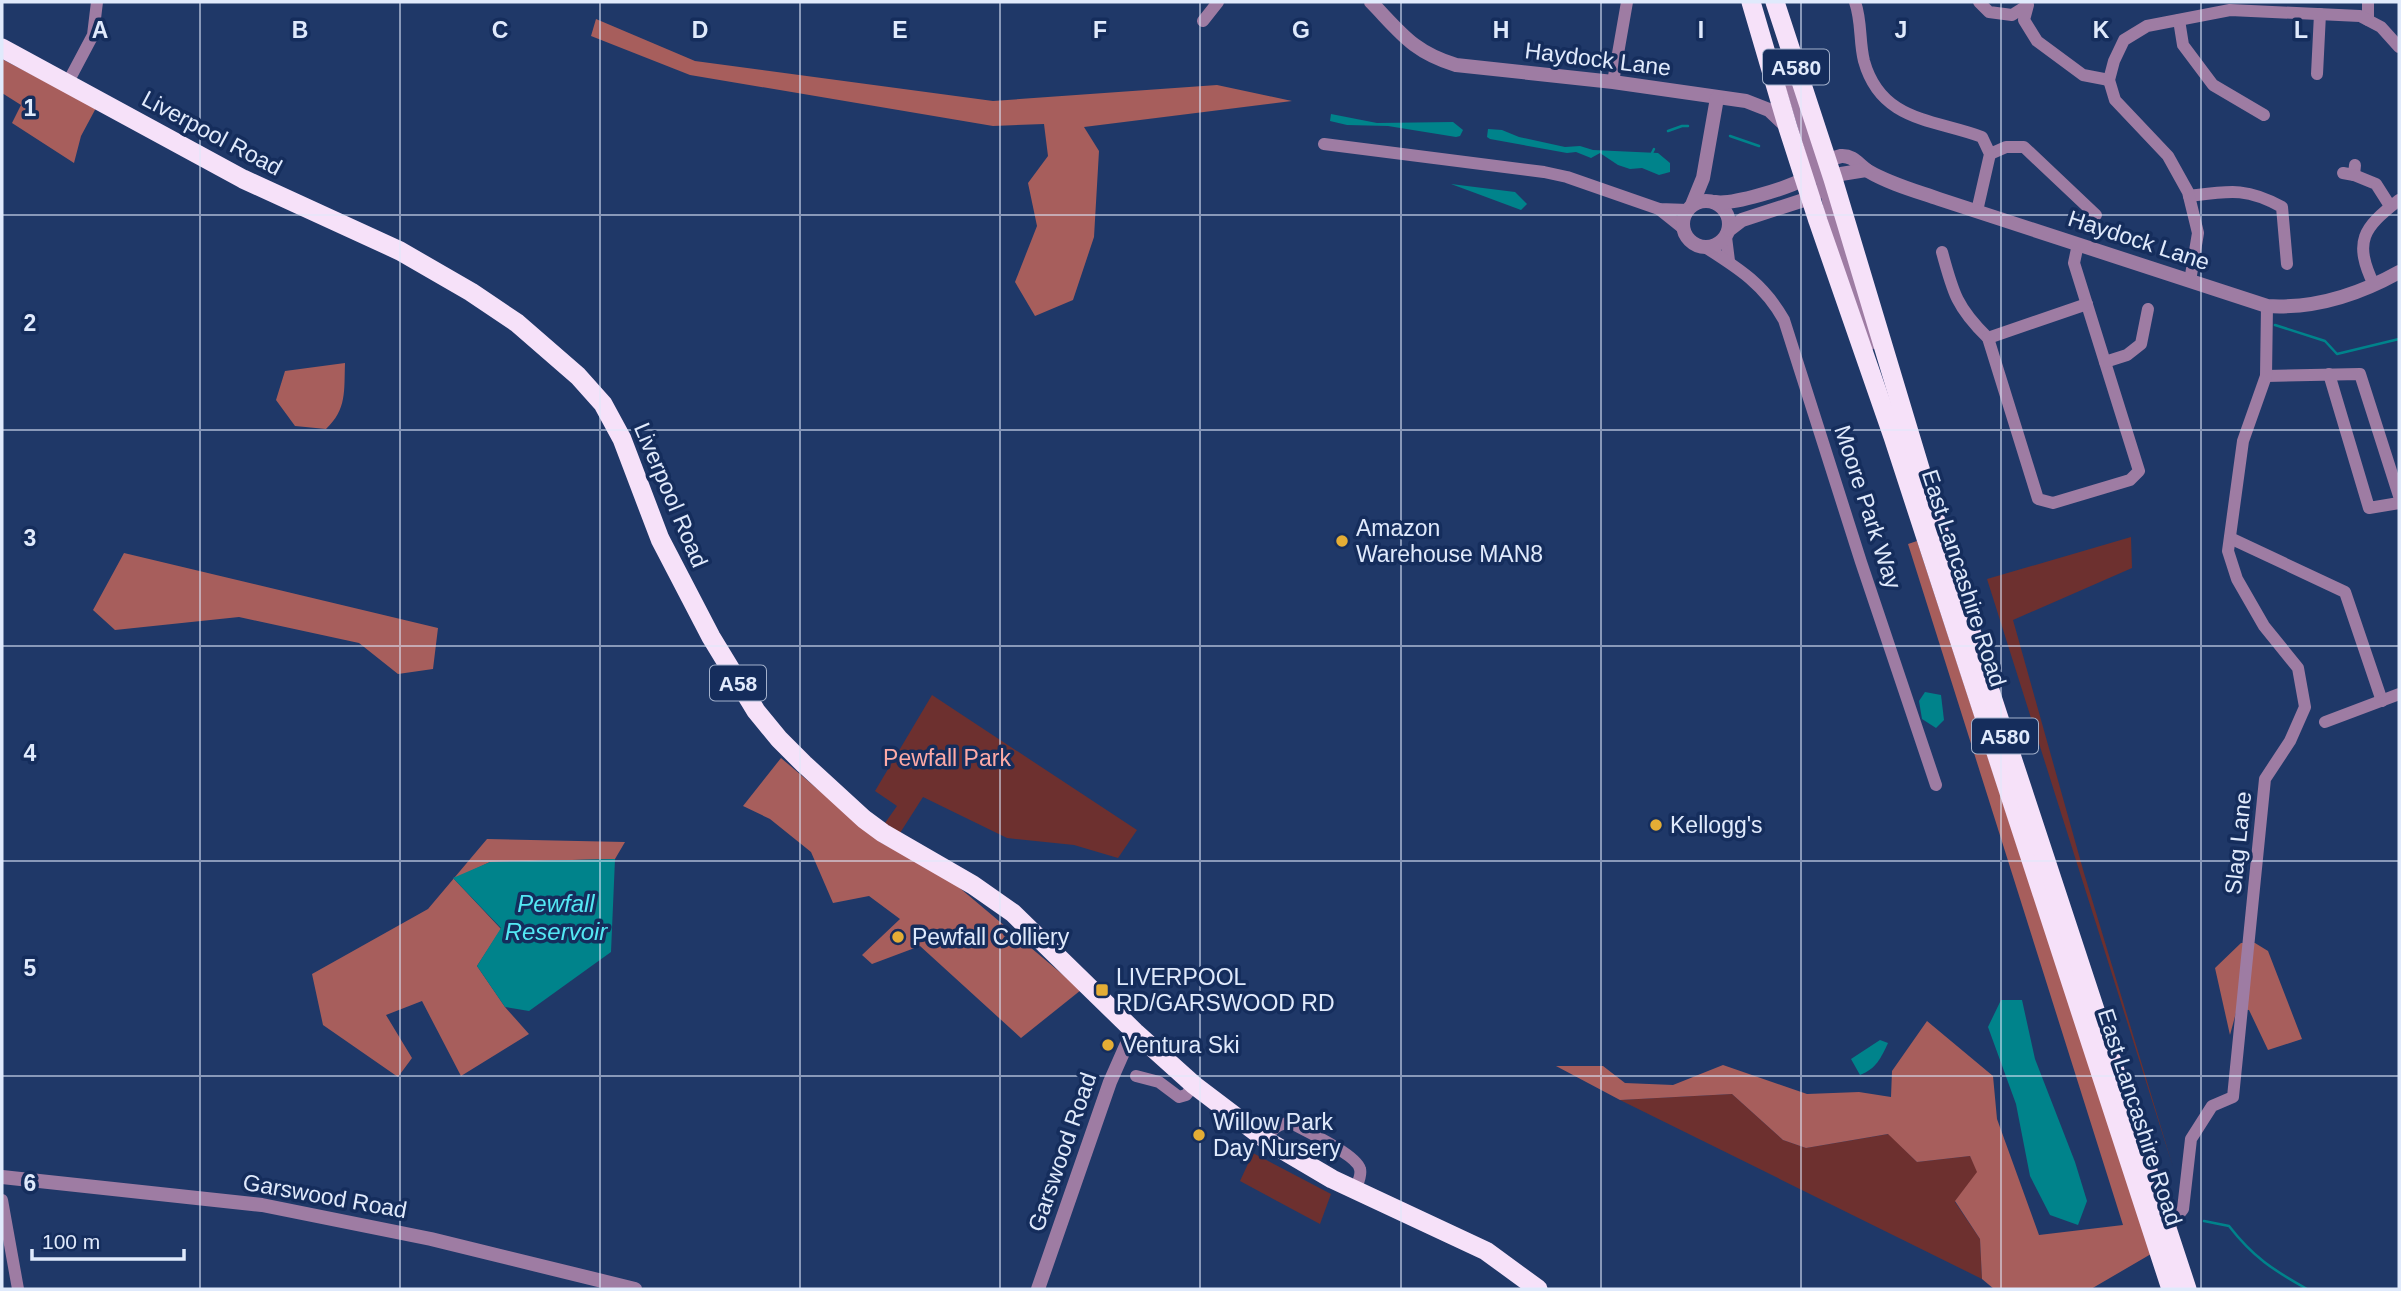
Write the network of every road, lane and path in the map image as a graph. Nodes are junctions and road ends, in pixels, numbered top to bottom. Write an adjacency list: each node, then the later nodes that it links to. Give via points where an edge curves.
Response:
1 (97, 2): 21 (street, via 93,36)
2 (1218, 2): 14 (street)
3 (1371, 2): 20 (street, Haydock Lane, via 1413,46 1433,58 1456,65)
4 (1627, 2): 20 (street)
5 (1751, 2): 18 (highway, East Lancashire Road / A580)
6 (1769, 2): 29 (street)
7 (1775, 2): 29 (highway, East Lancashire Road / A580)
8 (1855, 2): 27 (street, via 1865,65 1888,100 1904,114 1982,137)
9 (1979, 2): 19 (street, via 1989,12 2012,15 2028,5 2024,20 2037,41 2082,75)
10 (2368, 2): 13 (street)
11 (2320, 14): 12 (street, via 2230,10); 13 (street); 17 (street)
12 (2179, 20): 19 (street, via 2147,26 2124,40); 24 (street, via 2183,45 2213,85)
13 (2368, 20): 15 (street)
14 (1203, 21)
15 (2399, 47)
16 (2, 48): 21 (highway, Liverpool Road / A58)
17 (2317, 74)
18 (1774, 78): 23 (street, via 1765,95); 25 (highway, East Lancashire Road / A580)
19 (2109, 79): 31 (street, via 2115,100 2168,156)
20 (1613, 82): 22 (street, Haydock Lane)
21 (67, 84): 64 (highway, Liverpool Road / A58, via 243,179 400,251 471,292 549,349 593,392 610,416 670,561 767,725 864,819 1013,913)
22 (1717, 98): 23 (street, Haydock Lane); 30 (street)
23 (1746, 101): 25 (street, Haydock Lane, via 1769,110)
24 (2264, 115)
25 (1787, 128): 29 (highway, East Lancashire Road / A580)
26 (1324, 144): 36 (street, via 1544,172)
27 (1990, 154): 37 (street); 38 (street, via 2006,147 2024,147)
28 (2351, 171): 34 (street, via 2376,184)
29 (1821, 175): 32 (highway, East Lancashire Road / A580); 33 (street, via 1737,202); 37 (street, Haydock Lane, via 1866,170); 56 (street, via 1874,356); 71 (highway, East Lancashire Road / A580)
30 (1703, 178): 33 (street); 35 (street)
31 (2189, 196): 45 (street, via 2232,191 2262,196 2282,207); 47 (street, via 2197,233)
32 (1810, 198): 40 (street, via 1742,220); 56 (highway, East Lancashire Road / A580)
33 (1712, 202): 35 (street); 40 (street, via 1726,211)
34 (2395, 203): 48 (street, via 2367,231 2365,264)
35 (1690, 208): 36 (street); 39 (street)
36 (1659, 209): 39 (street)
37 (1977, 211): 41 (street, Haydock Lane)
38 (2096, 215)
39 (1684, 229): 42 (street, via 1694,243)
40 (1727, 234): 42 (street, via 1717,245); 44 (street)
41 (2078, 244): 47 (street, Haydock Lane); 49 (street, via 2074,263)
42 (1705, 247): 44 (street, Moore Park Way)
43 (1942, 252): 52 (street, via 1953,294)
44 (1728, 261): 63 (street, Moore Park Way, via 1767,295 1784,320)
45 (2287, 264)
46 (2399, 272): 48 (street, Haydock Lane)
47 (2190, 281): 50 (street, Haydock Lane)
48 (2374, 285): 50 (street, Haydock Lane, via 2315,304)
49 (2087, 304): 52 (street); 53 (street)
50 (2267, 306): 55 (street, Slag Lane)
51 (2148, 309): 53 (street, via 2141,344 2127,355)
52 (1988, 338): 53 (street, via 2038,499 2053,503 2130,480 2139,471)
53 (2105, 362)
54 (2329, 374): 55 (street); 57 (street, via 2360,374); 58 (street, via 2369,509)
55 (2266, 376): 59 (street, Slag Lane, via 2243,441)
56 (1873, 379): 71 (highway, East Lancashire Road / A580)
57 (2399, 496)
58 (2399, 503)
59 (2230, 538): 61 (street, via 2345,593); 71 (street, Slag Lane, via 2228,551 2236,579 2264,626 2298,667 2305,707 2266,779 2233,1097 2212,1106 2191,1139 2183,1209)
60 (2399, 694): 61 (street)
61 (2382, 701): 62 (street)
62 (2325, 722)
63 (1936, 785)
64 (1135, 1032): 66 (highway, Liverpool Road / A58); 74 (street, Garswood Road, via 1110,1082)
65 (1140, 1081): 66 (street, via 1159,1082 1181,1097)
66 (1194, 1086): 67 (highway, Liverpool Road / A58)
67 (1265, 1139): 69 (highway, Liverpool Road / A58); 69 (street, via 1281,1123 1291,1123 1352,1158 1360,1167)
68 (2, 1177): 73 (street, Garswood Road, via 262,1205 431,1239)
69 (1355, 1191): 75 (highway, Liverpool Road / A58, via 1486,1251)
70 (2, 1200): 72 (street)
71 (2165, 1238): 76 (highway, East Lancashire Road / A580); 77 (highway, East Lancashire Road / A580)
72 (18, 1289)
73 (635, 1289)
74 (1038, 1289)
75 (1538, 1289)
76 (2171, 1289)
77 (2187, 1289)

